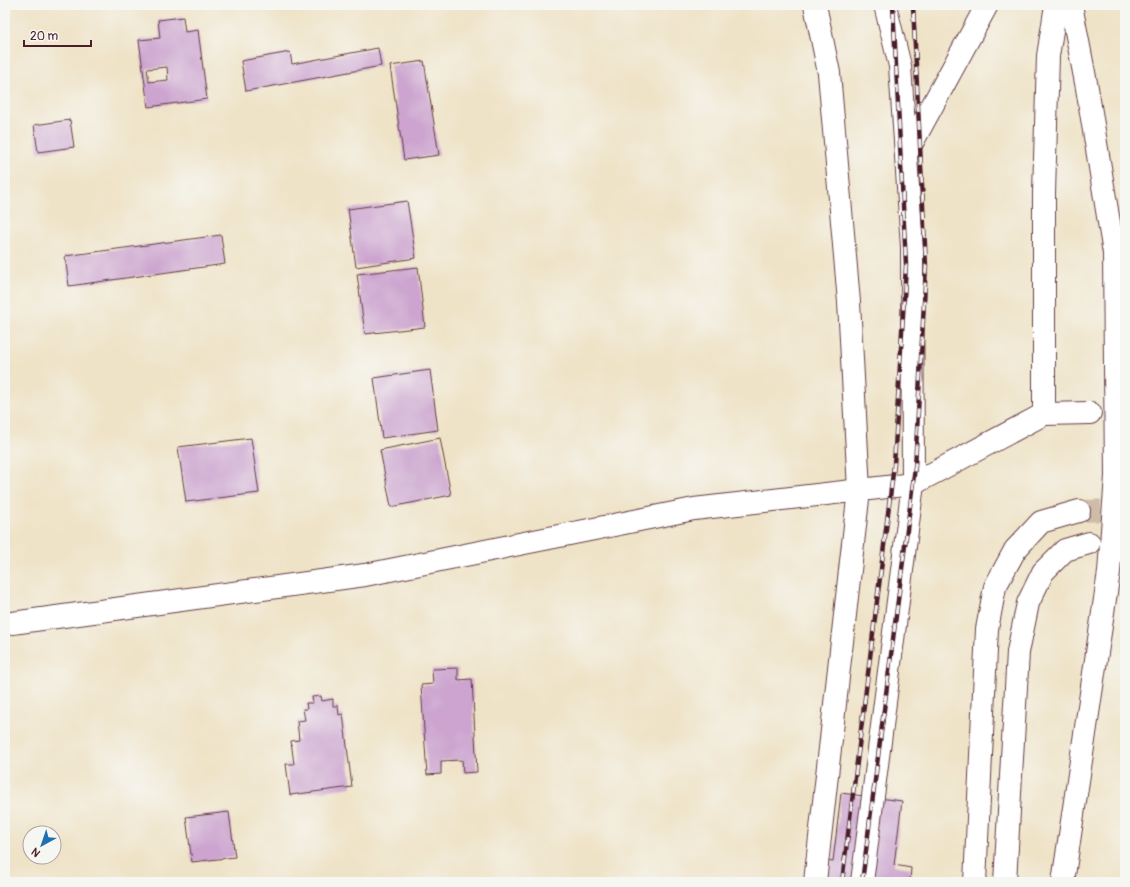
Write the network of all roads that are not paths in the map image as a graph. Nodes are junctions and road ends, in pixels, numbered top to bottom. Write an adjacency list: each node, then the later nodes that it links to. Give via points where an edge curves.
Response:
1 (815, 5): 10 (street, via 829,73 849,302)
2 (886, 5): 6 (street, via 900,66)
3 (987, 5): 6 (street)
4 (1056, 5): 8 (street, via 1048,56 1044,193)
5 (1071, 5): 18 (street, via 1114,253 1116,476 1109,572)
6 (906, 154): 9 (street, via 912,247)
7 (1090, 413): 8 (street)
8 (1044, 414): 9 (street)
9 (913, 484): 10 (street); 15 (street)
10 (859, 490): 13 (street, via 694,509 365,575); 14 (street)
11 (1080, 511): 16 (street, via 1041,522 1015,550 995,587 987,629)
12 (1089, 543): 17 (street, via 1065,550 1043,572 1028,603 1018,652)
13 (5, 624)
14 (815, 882)
15 (862, 882)
16 (975, 882)
17 (1005, 882)
18 (1063, 882)

